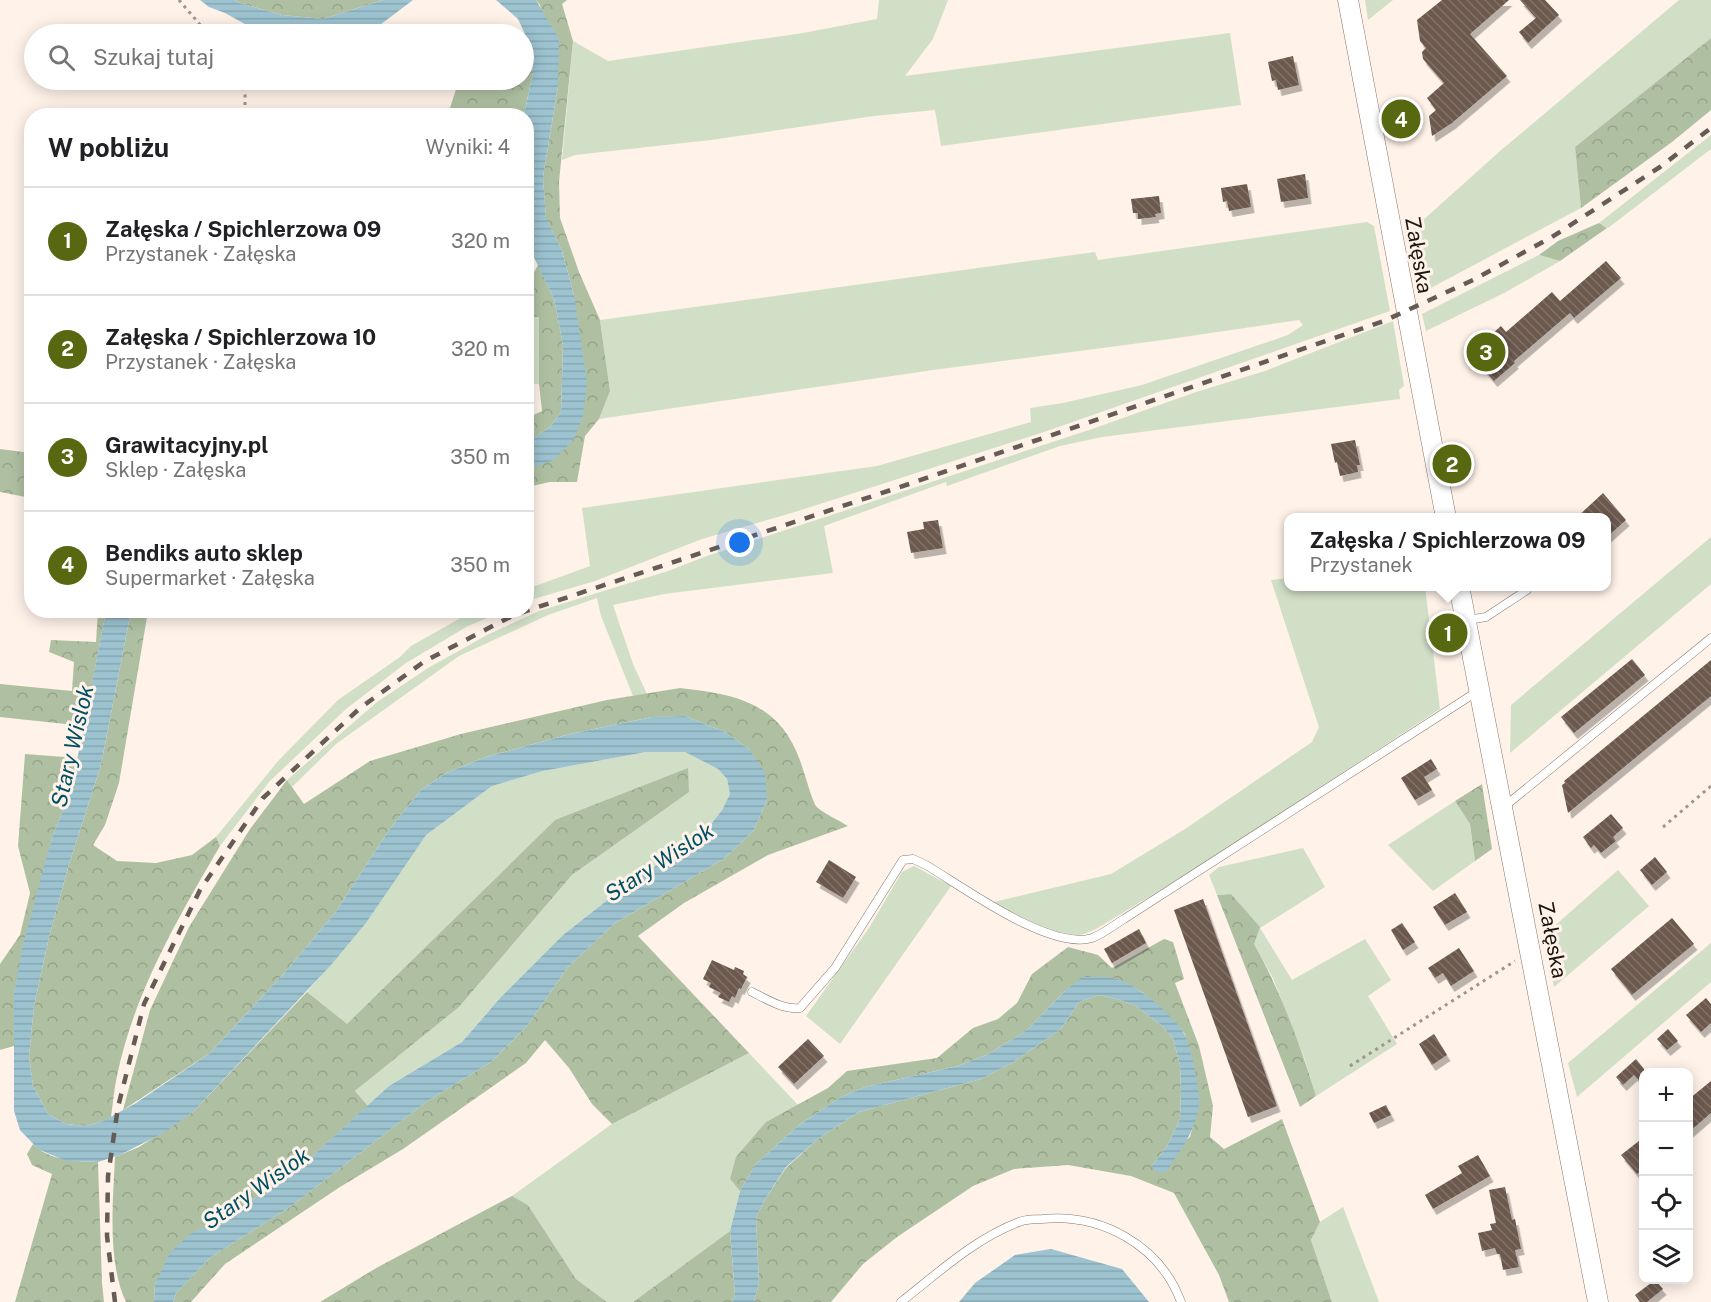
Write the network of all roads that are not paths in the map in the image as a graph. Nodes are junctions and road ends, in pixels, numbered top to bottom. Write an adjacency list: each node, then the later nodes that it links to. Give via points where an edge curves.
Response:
1 (1348, 0): 2 (street, Załęska)
2 (1445, 513)
3 (1460, 591): 5 (street, Załęska)
4 (1525, 591): 5 (lane, via 1486,617)
5 (1466, 620): 7 (street, Załęska)
6 (1711, 638): 8 (lane)
7 (1479, 691): 8 (street, Załęska); 9 (lane, via 1092,938 1072,939 1047,933 1018,921 926,865 913,859 903,860 835,968 800,1008)
8 (1503, 807): 12 (street, Załęska)
9 (752, 992)
10 (901, 1302): 11 (lane, via 977,1243 1021,1221 1063,1216 1116,1230 1148,1253 1174,1284)
11 (1180, 1302)
12 (1598, 1302)

